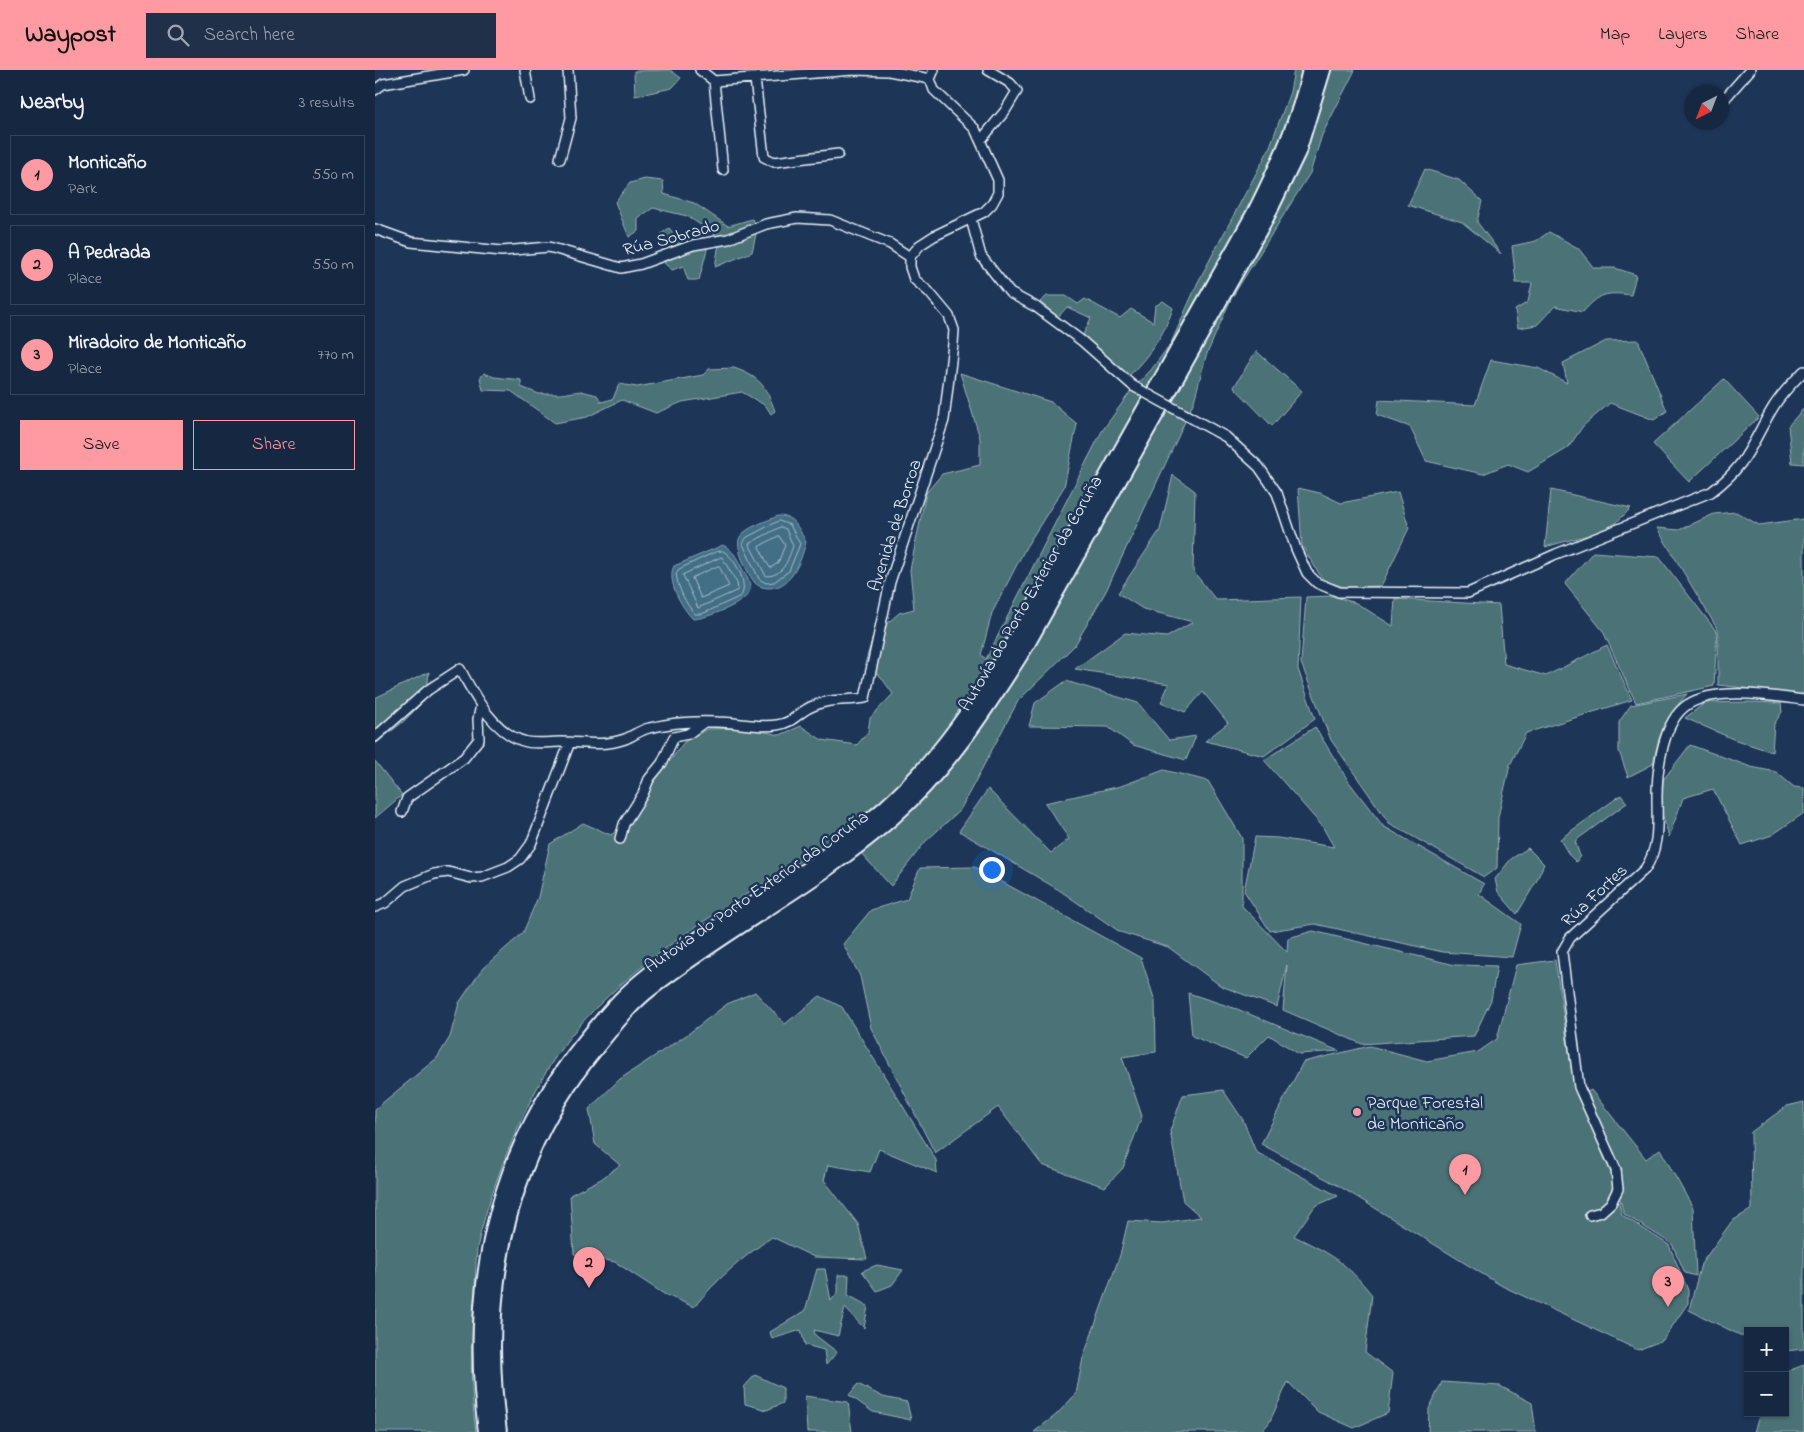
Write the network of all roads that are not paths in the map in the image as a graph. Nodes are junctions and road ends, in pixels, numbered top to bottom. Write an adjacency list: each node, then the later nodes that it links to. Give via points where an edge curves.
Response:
1 (464, 70): 13 (street, via 383,84)
2 (525, 70): 15 (street)
3 (567, 70): 18 (street, via 571,118)
4 (700, 70): 12 (street)
5 (933, 70): 11 (street)
6 (988, 70): 16 (street, via 1017,91)
7 (1310, 70): 33 (highway, Autovía do Porto Exterior da Coruña, via 1287,148 1255,212 1015,640 974,706 944,745 887,806 840,845 778,889 689,944 640,982 613,1008 573,1057 536,1113 508,1176 493,1230 482,1290 480,1383)
8 (1323, 70): 34 (highway, Autovía do Porto Exterior da Coruña, via 1298,152 1266,218 984,713 953,753 901,808 854,849 785,899 696,954 648,991 621,1016 546,1118 523,1172 504,1233 494,1291 492,1382)
9 (1750, 70): 14 (street)
10 (755, 79): 11 (street, via 853,70 889,71); 12 (street); 17 (street, via 764,157 774,162)
11 (930, 79): 16 (street, via 934,90 975,129)
12 (714, 81): 19 (street)
13 (375, 90)
14 (1729, 94)
15 (530, 99)
16 (981, 140): 20 (street, via 998,180 998,193 993,204)
17 (838, 154)
18 (560, 159)
19 (723, 170)
20 (971, 219): 22 (street, via 934,236); 23 (street, bridge, via 981,256 1010,293 1082,341 1133,386 1226,437 1259,466 1277,493 1307,574 1317,583 1339,592 1468,593 1711,492 1748,455 1776,402)
21 (375, 229): 22 (street, Rúa Sobrado, via 420,243 502,251 549,247 621,268 693,245 728,239 766,224 797,218 830,220 890,244)
22 (910, 257): 26 (street, Avenida de Borroa, via 914,279 949,316 954,330 953,344 945,420 890,582 865,698 834,699 811,706 794,720 779,725)
23 (1804, 371)
24 (1804, 700): 32 (street, Rúa Fortes, via 1719,695 1687,705 1665,736 1653,858 1570,938 1562,952 1579,1087 1616,1170 1618,1189 1611,1203 1601,1212)
25 (481, 705): 27 (street, Avenida de Borroa, via 460,669 427,690); 28 (street, Avenida de Borroa, via 508,733 527,742); 29 (street, via 479,739 464,758 407,798)
26 (704, 722): 28 (street, Avenida de Borroa, via 648,728 625,739 600,745); 30 (street, via 689,734 674,737 662,763 649,779 624,824)
27 (375, 737)
28 (570, 742): 31 (street, via 531,844 520,859 482,877 471,878 448,872 434,874 405,886 385,903)
29 (402, 812)
30 (620, 839)
31 (375, 906)
32 (1590, 1215)
33 (486, 1432)
34 (499, 1432)

